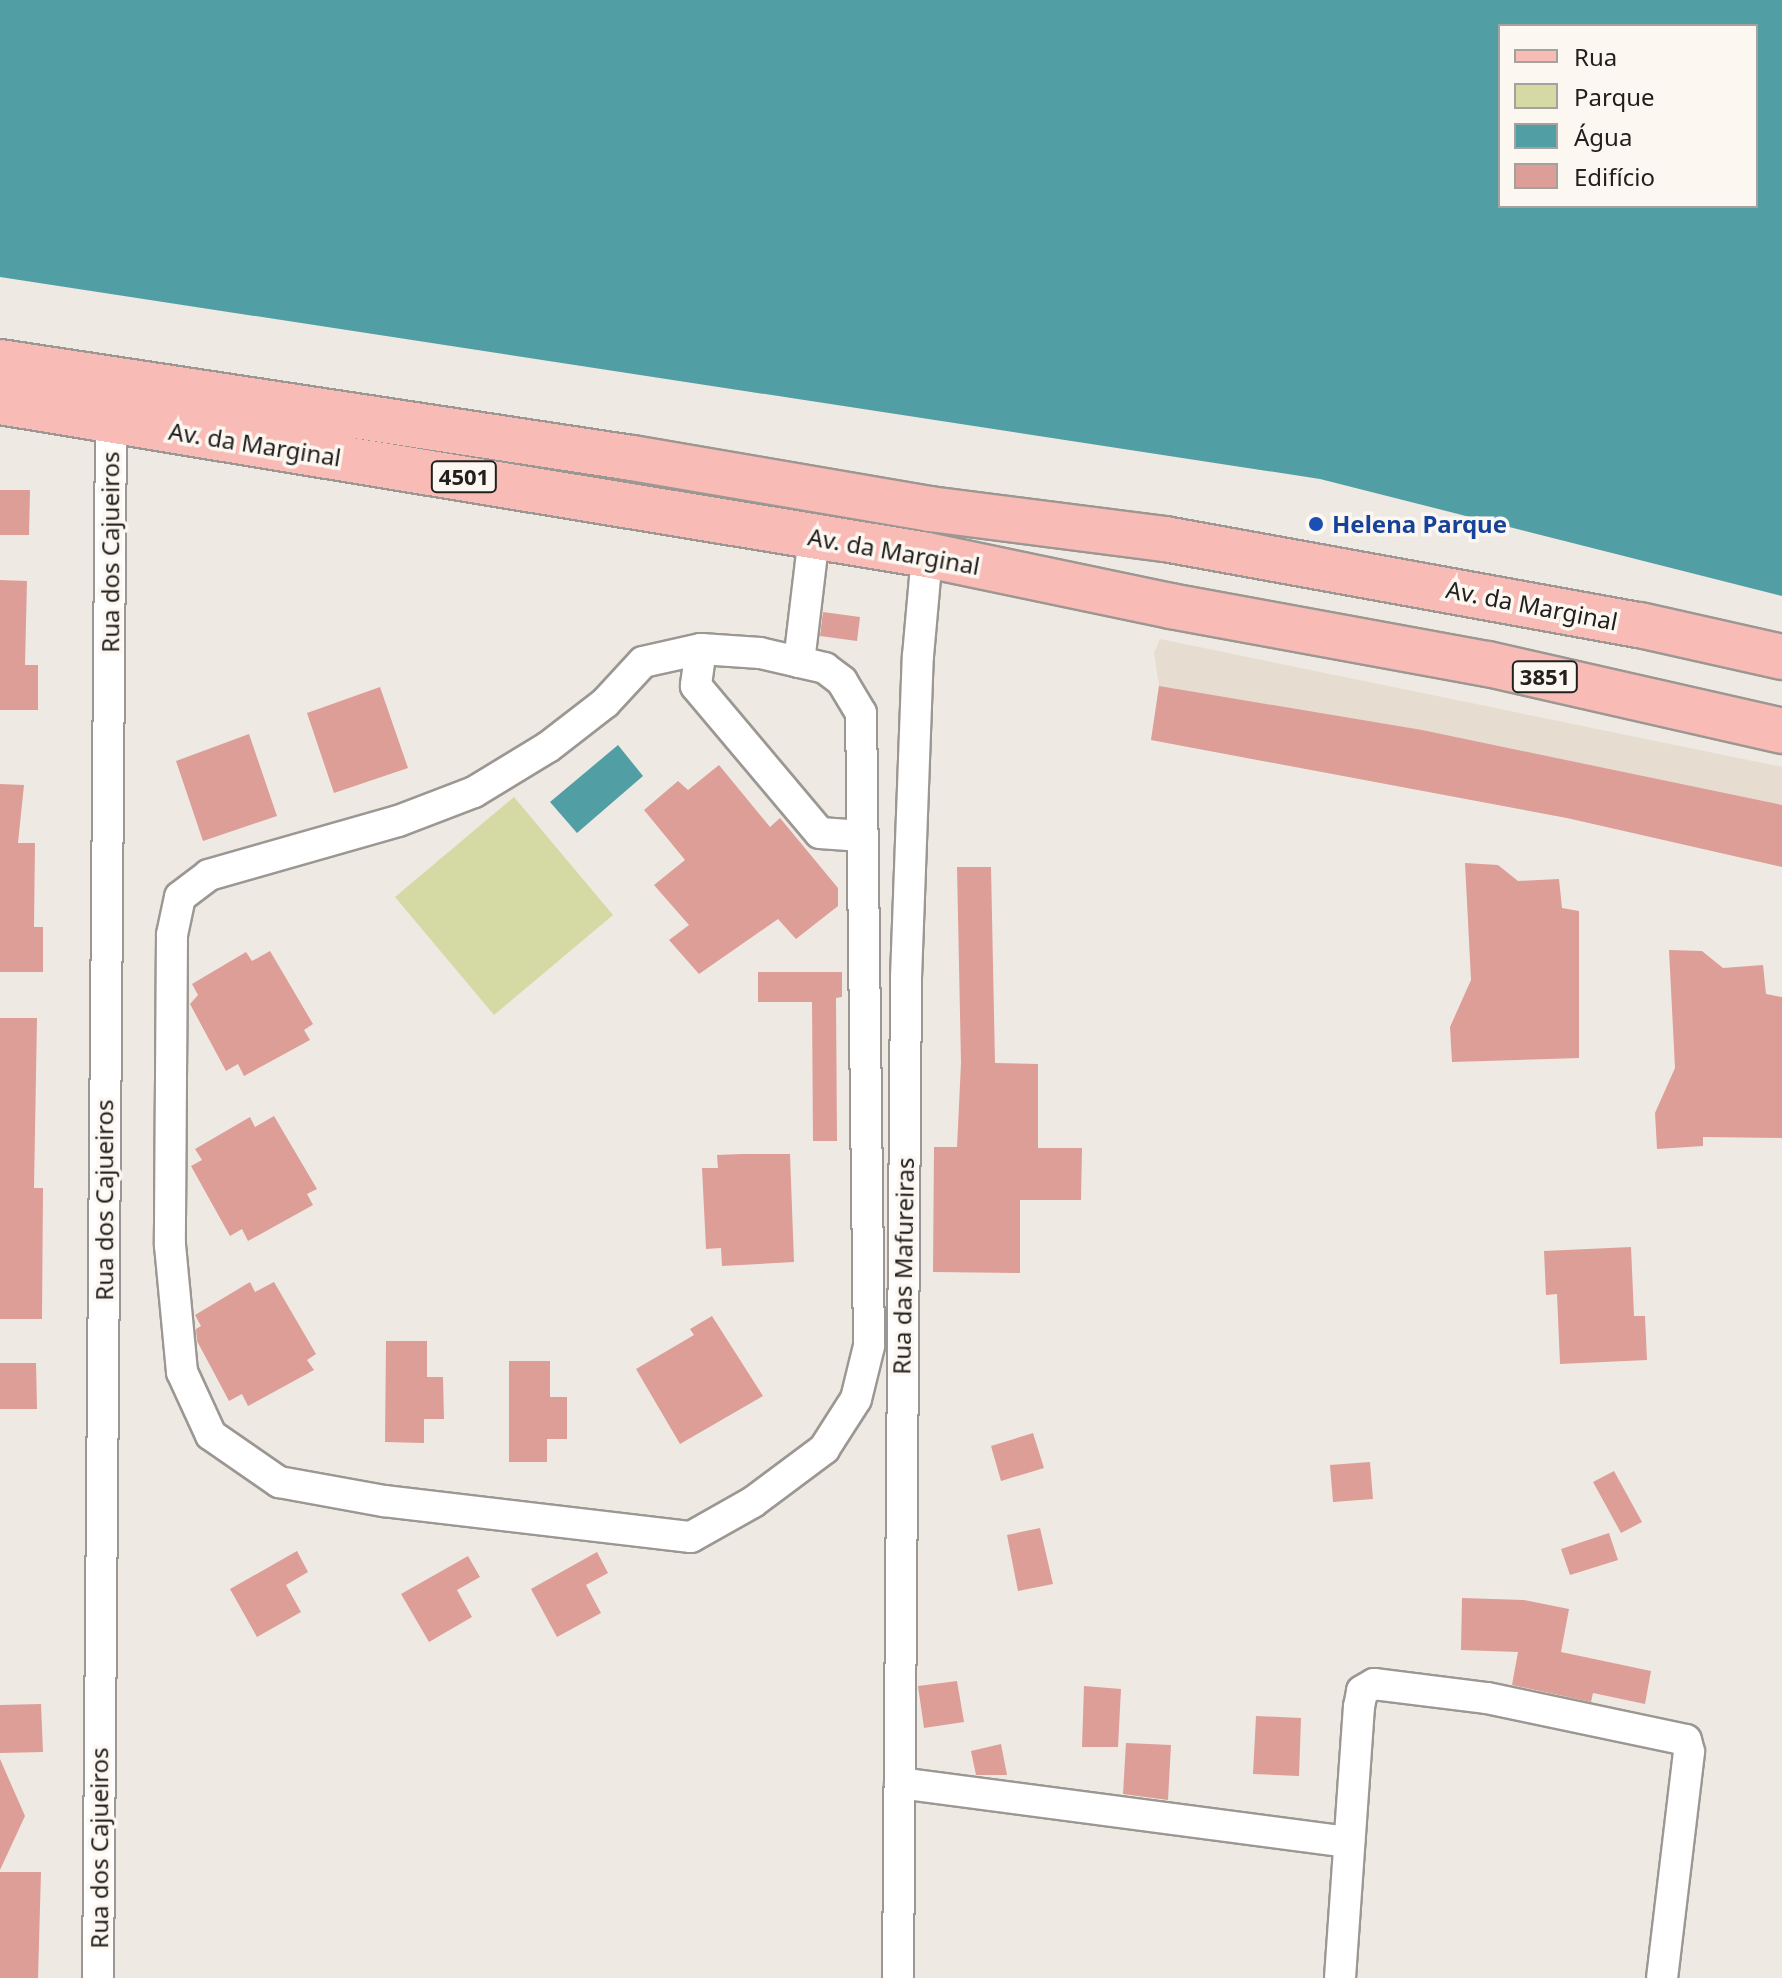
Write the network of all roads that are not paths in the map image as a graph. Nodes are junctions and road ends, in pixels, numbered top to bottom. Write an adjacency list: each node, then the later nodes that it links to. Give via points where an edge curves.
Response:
1 (0, 362): 7 (main road, Av. da Marginal / 4501, via 930,509 1165,539 1640,625)
2 (0, 402): 3 (main road, Av. da Marginal / 4501)
3 (111, 422): 4 (main road, Av. da Marginal / 4501); 13 (street, Rua dos Cajueiros)
4 (814, 537): 5 (main road, Av. da Marginal / 4501); 8 (street)
5 (927, 555): 9 (main road, Av. da Marginal / 3851, via 1488,664); 11 (street, Rua das Mafureiras, via 906,978)
6 (701, 649): 8 (street); 10 (street, via 696,686 820,833); 10 (street, via 643,662 594,712 474,792 398,821 209,875 180,897 172,935 170,1245 182,1372 211,1435 279,1482 384,1501 691,1537 753,1502 824,1449 856,1399 869,1346)
7 (1782, 657)
8 (799, 662): 10 (street, via 825,668 842,681 861,713)
9 (1782, 731)
10 (862, 836)
11 (900, 1783): 12 (street); 14 (street, Rua das Mafureiras)
12 (1349, 1842): 15 (street); 16 (street, via 1359,1707 1369,1685 1487,1698 1686,1740 1689,1752)
13 (98, 1978)
14 (898, 1978)
15 (1340, 1978)
16 (1662, 1978)

